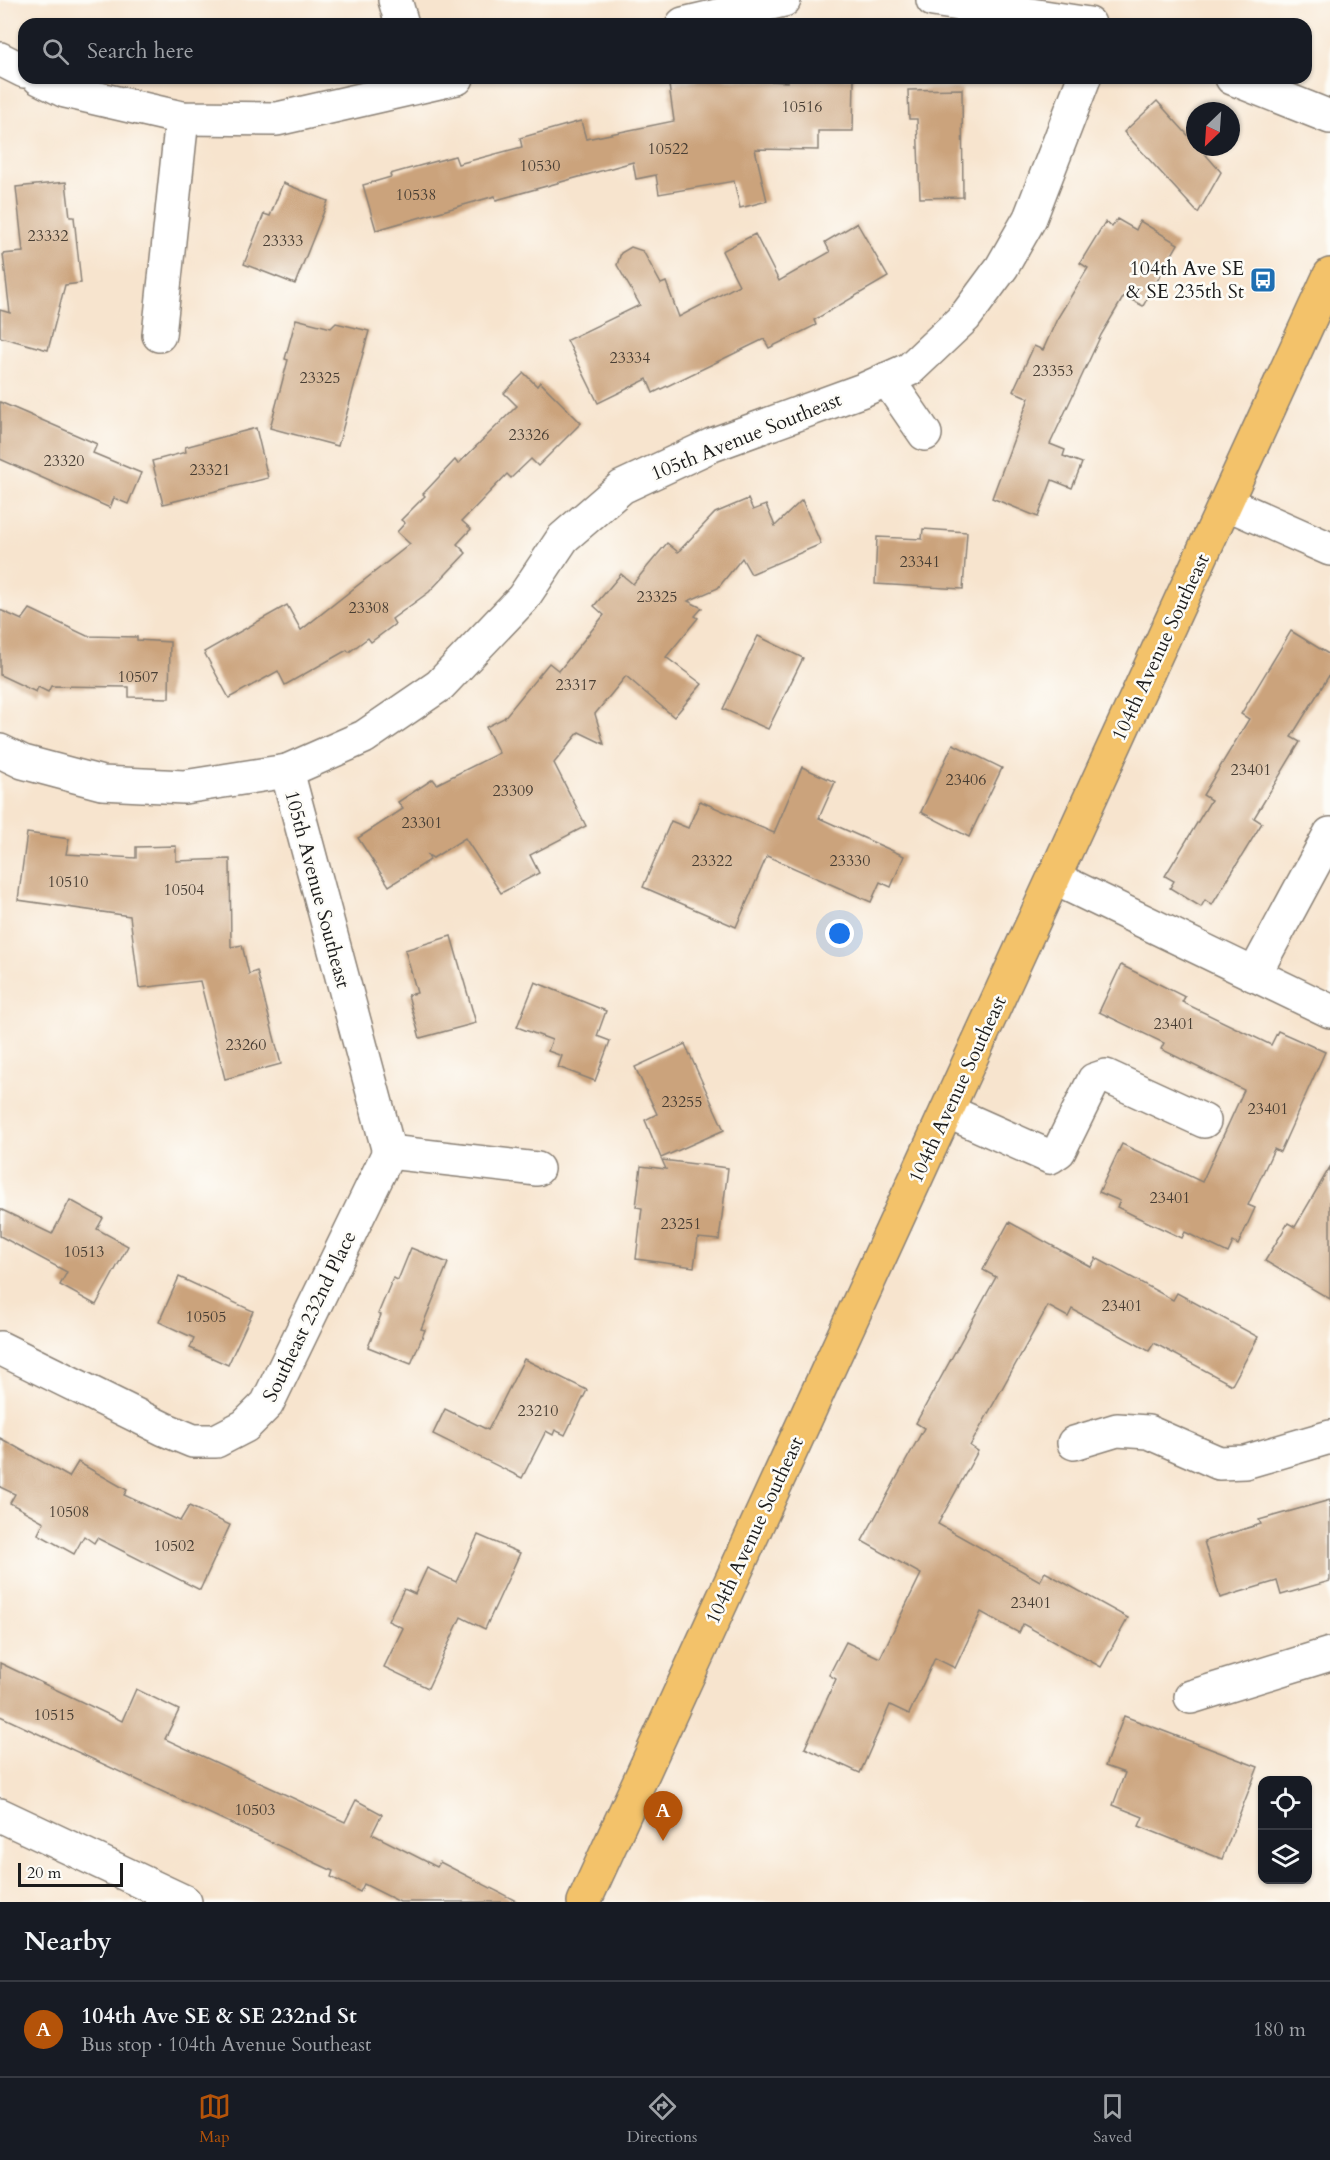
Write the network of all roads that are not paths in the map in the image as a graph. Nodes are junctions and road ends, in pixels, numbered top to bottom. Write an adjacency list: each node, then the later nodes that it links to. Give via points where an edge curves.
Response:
1 (395, 0): 4 (street)
2 (784, 0): 5 (street)
3 (933, 0): 6 (street)
4 (400, 18)
5 (708, 18)
6 (1050, 18)
7 (0, 59): 8 (street)
8 (18, 68)
9 (51, 84): 14 (street, via 65,91)
10 (413, 84): 14 (street, via 277,119)
11 (1082, 84): 17 (street, 105th Avenue Southeast, via 1030,218 1002,267 965,317 910,369)
12 (1247, 84): 13 (street)
13 (1330, 117)
14 (182, 118): 16 (street)
15 (1330, 275): 19 (main road, 104th Avenue Southeast)
16 (159, 335)
17 (887, 379): 18 (street); 22 (street, 105th Avenue Southeast, via 712,445 622,487 563,538 523,598 440,685 364,737)
18 (926, 434)
19 (1226, 503): 20 (street); 24 (main road, 104th Avenue Southeast)
20 (1330, 549)
21 (0, 751): 22 (street, via 23,762 102,783 184,788)
22 (287, 771): 29 (street, 105th Avenue Southeast)
23 (1330, 834): 25 (street)
24 (1054, 878): 25 (street); 27 (main road, 104th Avenue Southeast)
25 (1254, 975): 26 (street)
26 (1330, 1011)
27 (947, 1111): 28 (street, via 1050,1157 1059,1151 1094,1080 1106,1076); 38 (main road, 104th Avenue Southeast)
28 (1204, 1121)
29 (389, 1152): 30 (street); 31 (street, Southeast 232nd Place, via 267,1404 246,1426 216,1441 193,1441)
30 (537, 1169)
31 (0, 1348)
32 (1330, 1437): 33 (street, via 1245,1462 1219,1463 1148,1432 1117,1430)
33 (1074, 1443)
34 (1330, 1654): 35 (street)
35 (1191, 1697)
36 (0, 1815): 37 (street)
37 (185, 1902)
38 (584, 1902)

